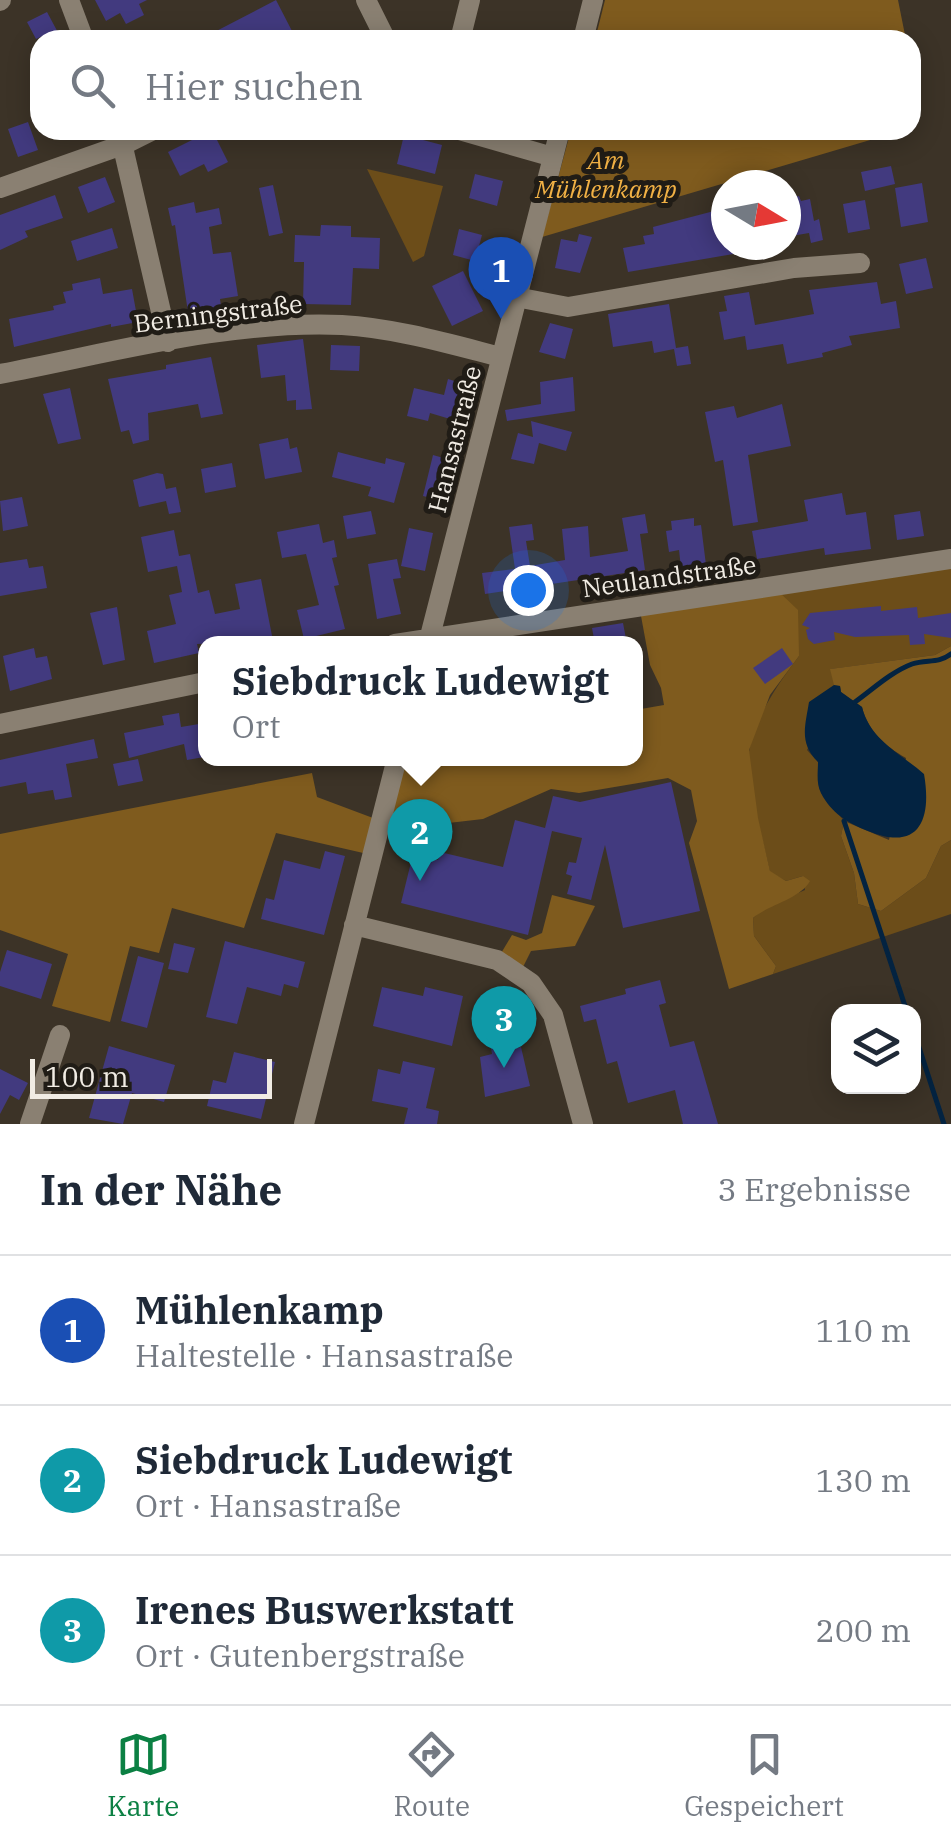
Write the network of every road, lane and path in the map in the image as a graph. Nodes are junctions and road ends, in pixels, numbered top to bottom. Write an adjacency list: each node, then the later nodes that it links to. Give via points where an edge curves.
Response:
1 (69, 0): 5 (street)
2 (366, 0): 6 (street)
3 (470, 0): 7 (street)
4 (593, 0): 8 (street)
5 (80, 30)
6 (381, 30)
7 (462, 30)
8 (586, 30)
9 (115, 140): 14 (street)
10 (123, 140): 17 (street)
11 (493, 140): 13 (street)
12 (557, 140): 13 (street, Hansastraße)
13 (552, 157): 16 (street, Hansastraße)
14 (0, 188)
15 (860, 262): 16 (street, via 568,306)
16 (516, 297): 18 (street, Hansastraße)
17 (168, 342): 18 (street, Berningstraße, via 276,326 346,325); 19 (street, Berningstraße)
18 (501, 357): 21 (street, Hansastraße)
19 (0, 374)
20 (951, 559): 22 (street, Neulandstraße)
21 (430, 636)
22 (455, 636)
23 (198, 683): 24 (street)
24 (0, 724)
25 (395, 766): 26 (street)
26 (354, 925): 29 (street); 30 (street, via 497,960 531,983 553,1015)
27 (60, 1035): 28 (street)
28 (30, 1124)
29 (304, 1124)
30 (583, 1124)

